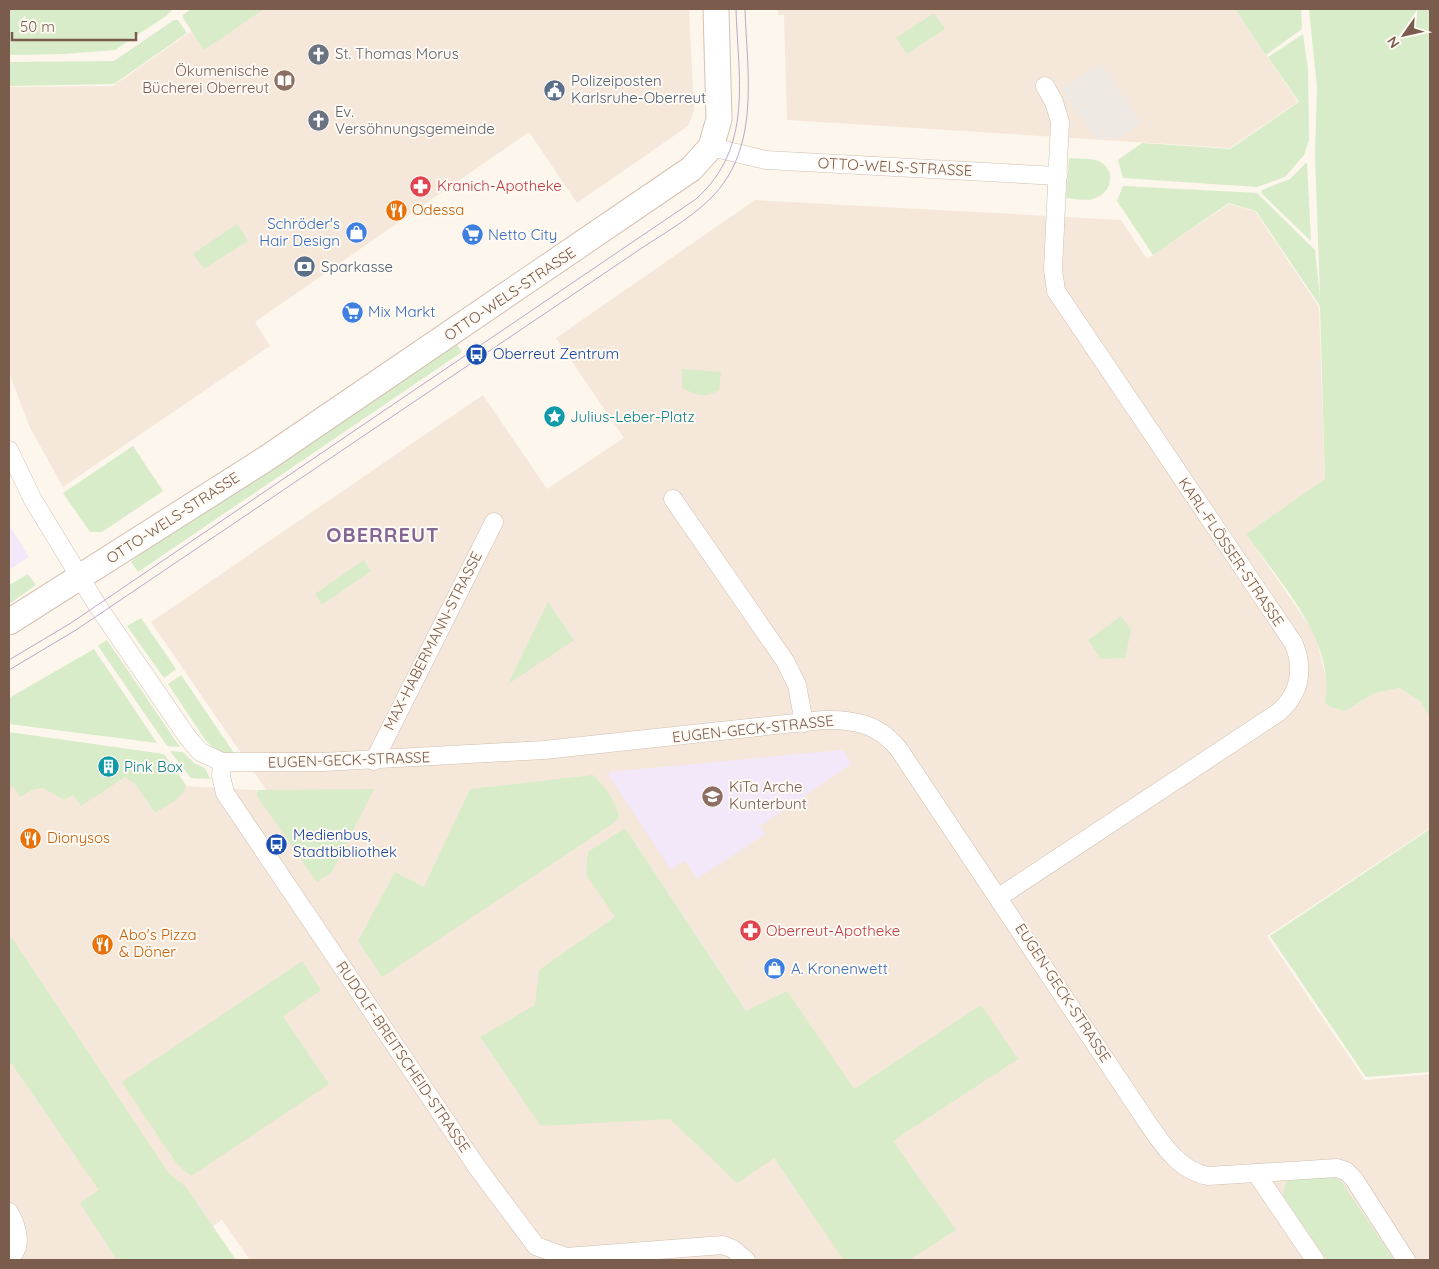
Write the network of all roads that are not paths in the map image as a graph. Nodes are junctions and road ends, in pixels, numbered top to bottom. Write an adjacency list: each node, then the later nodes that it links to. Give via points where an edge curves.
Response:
1 (716, 9): 3 (street, via 719,119)
2 (1045, 86): 4 (street, KARL-FLÖSSER-STRASSE, via 1060,122)
3 (711, 148): 4 (street, OTTO-WELS-STRASSE, via 766,160); 8 (street, OTTO-WELS-STRASSE, via 691,169 512,292 267,458)
4 (1058, 176): 13 (street, KARL-FLÖSSER-STRASSE, via 1053,269 1059,297 1294,644 1300,676 1292,697 1279,712)
5 (9, 450): 8 (street, via 33,500)
6 (673, 499): 10 (street, via 784,661 797,685)
7 (494, 522): 11 (street, MAX-HABERMANN-STRASSE)
8 (80, 577): 9 (street, OTTO-WELS-STRASSE); 12 (street, EUGEN-GECK-STRASSE, via 186,735 200,752)
9 (9, 622)
10 (804, 723): 11 (street, EUGEN-GECK-STRASSE, via 544,750); 13 (street, EUGEN-GECK-STRASSE, via 851,720 875,728 893,741)
11 (374, 760): 12 (street, EUGEN-GECK-STRASSE)
12 (222, 762): 16 (street, RUDOLF-BREITSCHEID-STRASSE, via 225,793 527,1237 544,1250 566,1257)
13 (999, 897): 14 (street, EUGEN-GECK-STRASSE, via 1143,1116 1176,1159 1188,1170 1208,1176)
14 (1256, 1173): 19 (street); 20 (street, EUGEN-GECK-STRASSE, via 1337,1168 1346,1171)
15 (9, 1212): 17 (street, via 18,1237 14,1254)
16 (655, 1255): 18 (street, RUDOLF-BREITSCHEID-STRASSE, via 723,1245 733,1248)
17 (9, 1258)
18 (746, 1260)
19 (1315, 1260)
20 (1406, 1260)

